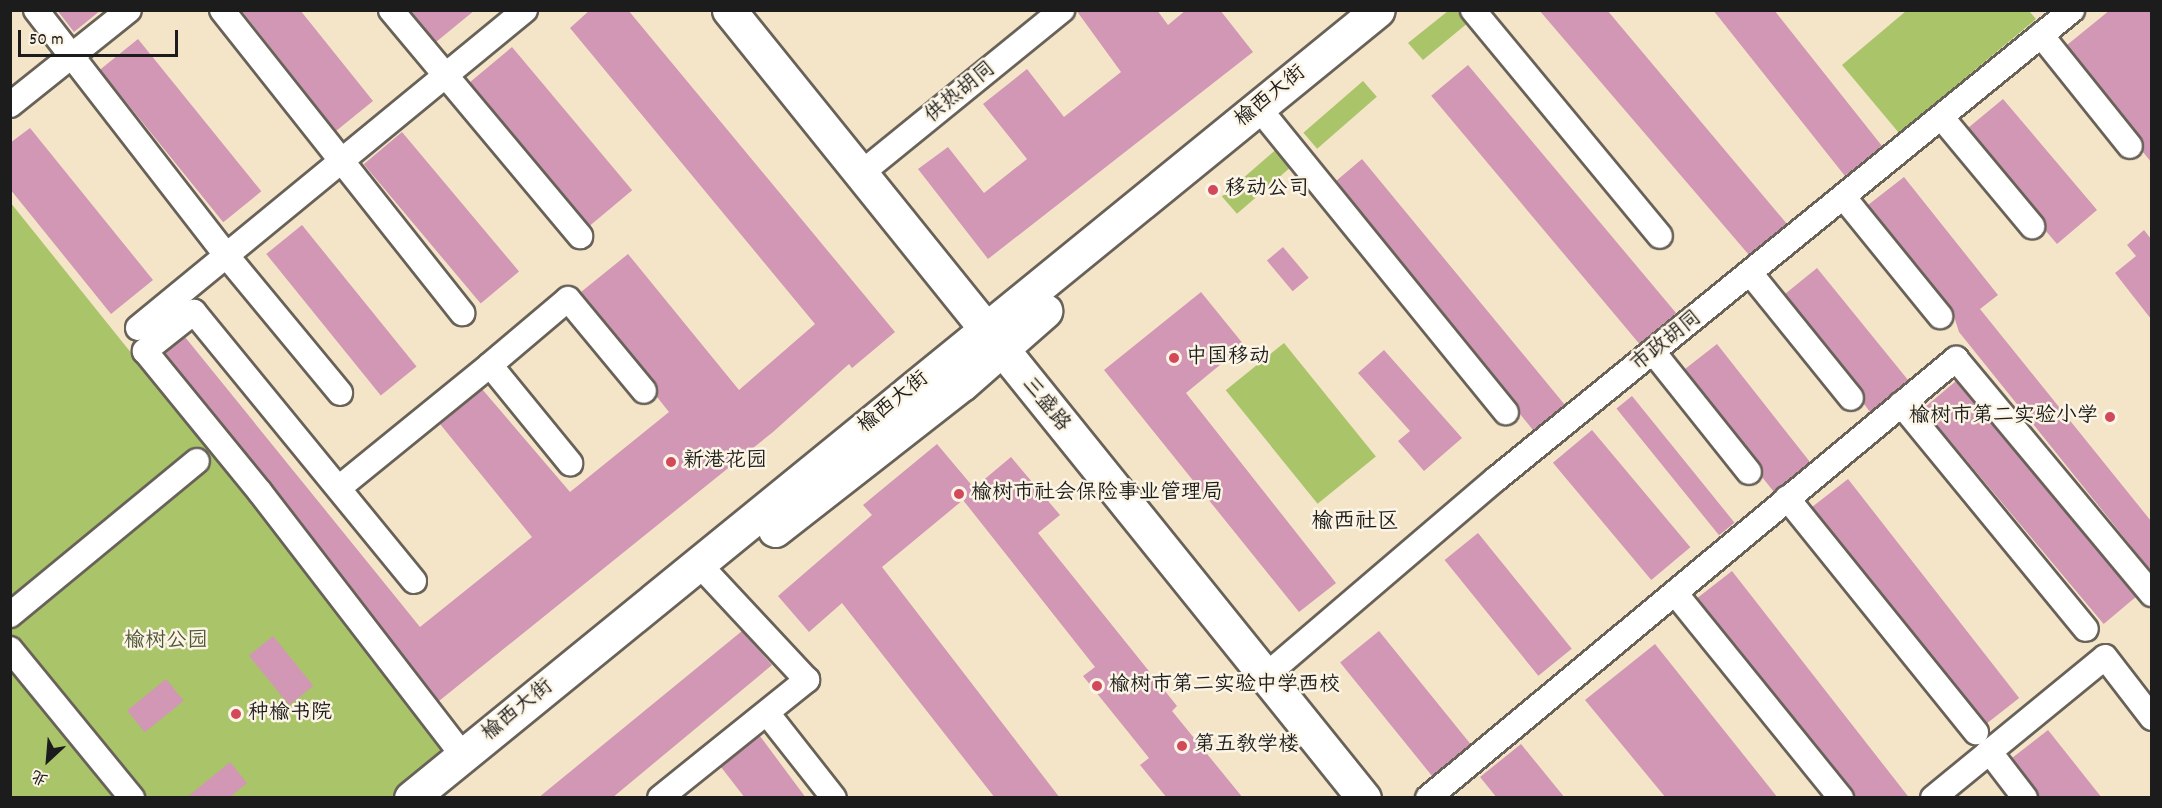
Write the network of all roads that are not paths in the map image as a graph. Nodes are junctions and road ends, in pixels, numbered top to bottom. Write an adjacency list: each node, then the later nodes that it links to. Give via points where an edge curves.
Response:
1 (36, 10): 14 (street)
2 (129, 10): 14 (street)
3 (222, 10): 20 (street)
4 (391, 10): 15 (street)
5 (525, 10): 15 (street)
6 (704, 10): 31 (main road, 三盛路)
7 (729, 10): 21 (main road, 三盛路)
8 (1062, 10): 21 (street, 供热胡同)
9 (1378, 10): 31 (main road, 榆西大街)
10 (1402, 10): 18 (main road, 榆西大街)
11 (1473, 10): 25 (street)
12 (2072, 10): 13 (street, 市政胡同)
13 (2042, 36): 17 (street, 市政胡同); 19 (street)
14 (73, 55): 16 (street); 26 (street)
15 (445, 76): 20 (street); 24 (street)
16 (10, 105)
17 (1942, 118): 22 (street, 市政胡同); 23 (street)
18 (1270, 122): 31 (main road, 榆西大街); 38 (street)
19 (2130, 146)
20 (344, 160): 26 (street); 28 (street)
21 (859, 175): 31 (main road, 三盛路)
22 (1845, 199): 27 (street, 市政胡同); 29 (street)
23 (2032, 226)
24 (580, 236)
25 (1660, 236)
26 (226, 255): 30 (street); 35 (street)
27 (1751, 274): 32 (street, 市政胡同); 36 (street)
28 (462, 313)
29 (1940, 316)
30 (138, 328)
31 (985, 346): 44 (main road, 榆西大街); 51 (main road, 三盛路); 61 (main road, 三盛路)
32 (1653, 353): 41 (street); 51 (street, 市政胡同, via 1496,478)
33 (490, 365): 34 (street, via 568,299); 40 (street); 42 (street)
34 (644, 391)
35 (340, 393)
36 (1851, 398)
37 (1901, 404): 43 (street); 47 (street, via 1956,359); 49 (street)
38 (1506, 412)
39 (197, 461): 48 (street)
40 (570, 463)
41 (1749, 472)
42 (340, 487): 45 (street); 55 (street, via 195,312 145,351 260,492)
43 (1787, 498): 46 (street); 54 (street)
44 (706, 571): 52 (street, via 807,680); 55 (main road, 榆西大街); 58 (main road, 榆西大街)
45 (414, 581)
46 (1675, 593): 63 (street); 64 (street)
47 (2151, 594)
48 (10, 615)
49 (2086, 629)
50 (10, 649): 56 (street)
51 (1264, 677): 62 (main road, 三盛路)
52 (767, 713): 59 (street); 60 (street)
53 (2151, 718): 54 (street, via 2105,657)
54 (1982, 742): 65 (street); 66 (street)
55 (463, 756): 57 (main road, 榆西大街)
56 (132, 798)
57 (411, 798)
58 (442, 798)
59 (660, 798)
60 (834, 798)
61 (1338, 798)
62 (1364, 798)
63 (1428, 798)
64 (1841, 798)
65 (1933, 798)
66 (2025, 798)

